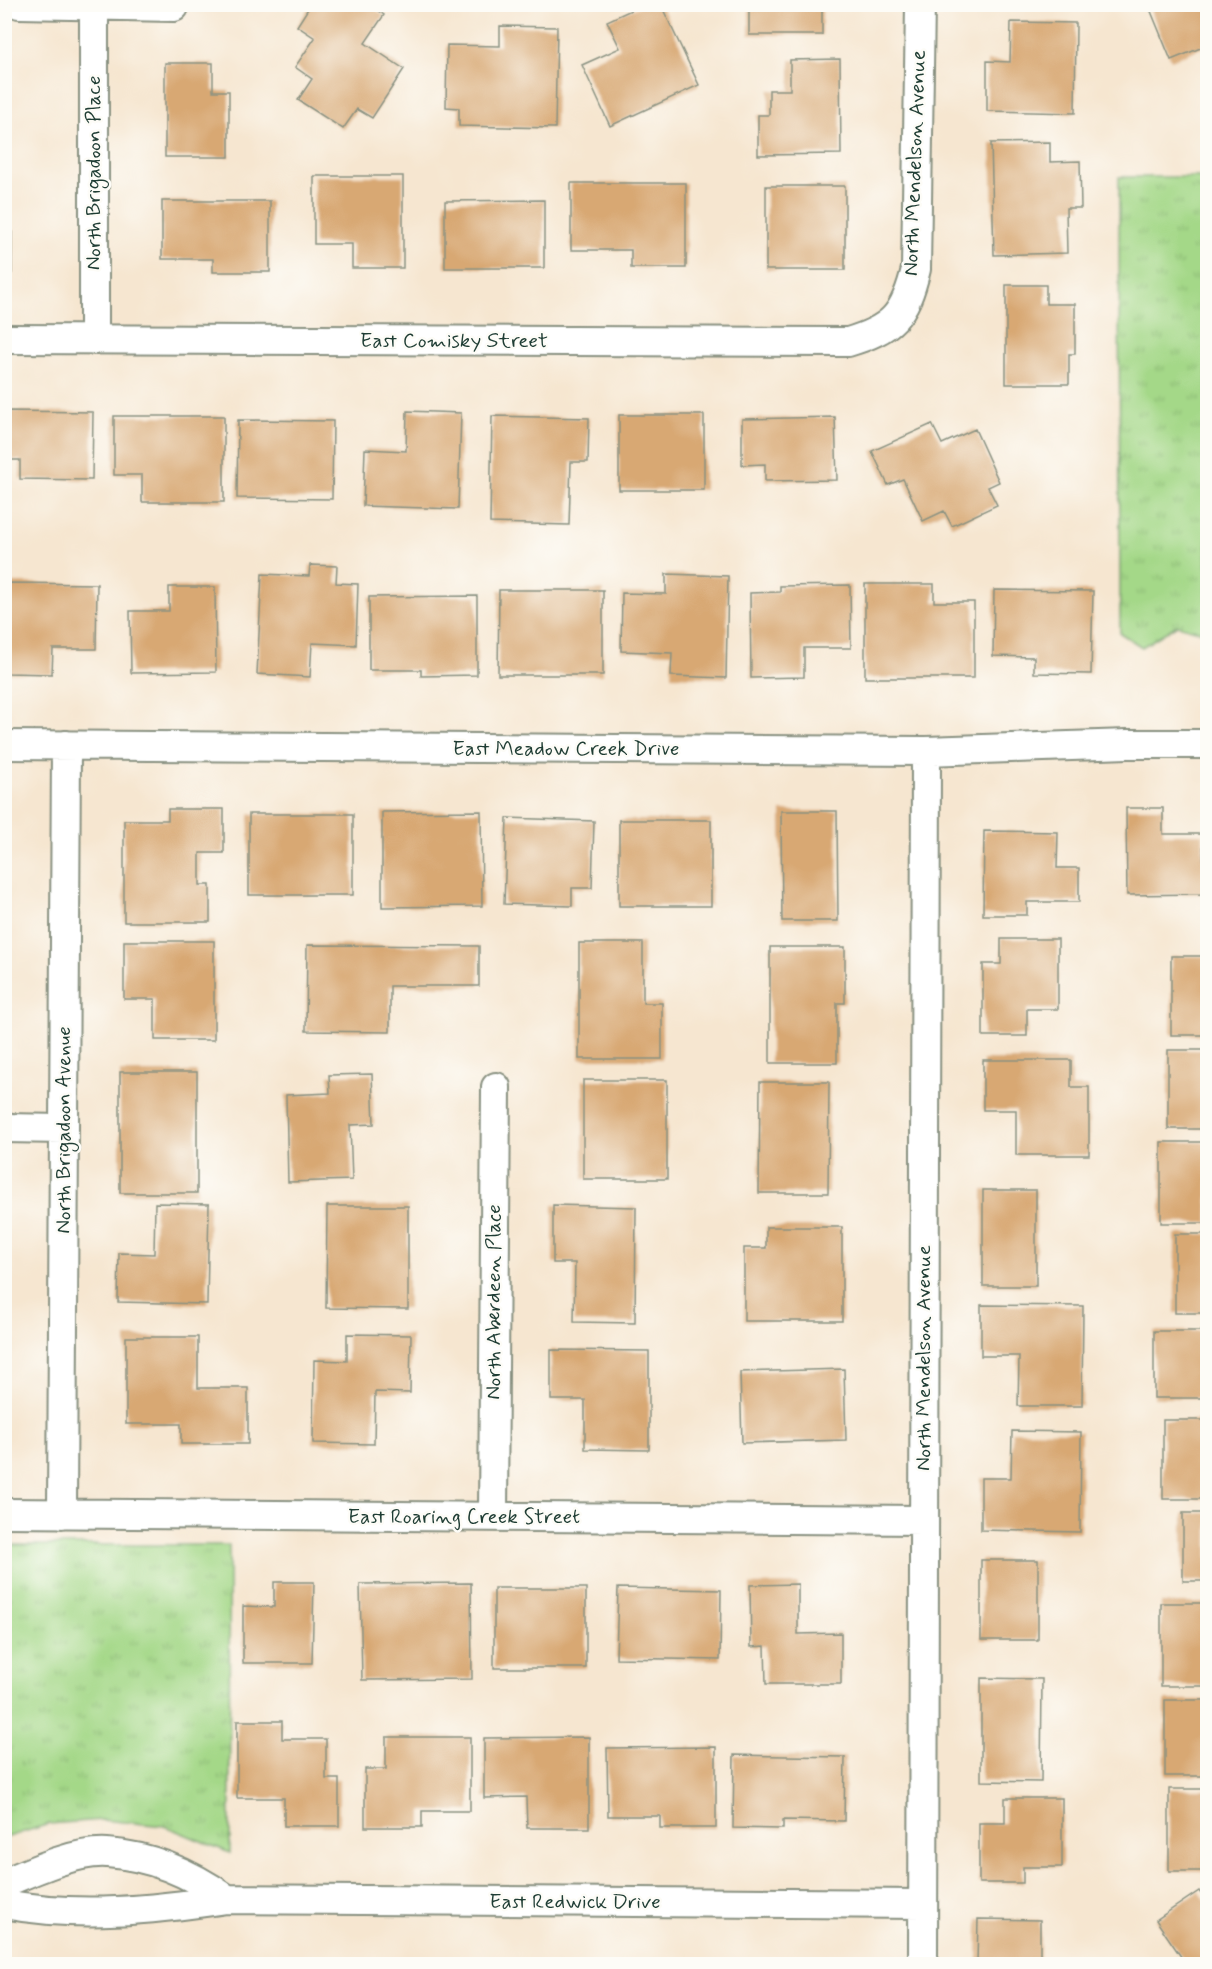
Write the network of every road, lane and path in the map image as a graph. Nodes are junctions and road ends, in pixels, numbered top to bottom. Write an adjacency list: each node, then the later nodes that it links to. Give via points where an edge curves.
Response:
1 (19, 4): 3 (street)
2 (920, 4): 5 (street, North Mendelson Avenue, via 916,270 910,294)
3 (94, 6): 4 (street); 7 (street, North Brigadoon Place)
4 (174, 7)
5 (896, 319): 7 (street, East Comisky Street, via 876,334 848,342)
6 (4, 339): 7 (street, East Comisky Street)
7 (94, 340)
8 (1208, 744): 11 (street, East Meadow Creek Drive)
9 (4, 745): 10 (street, East Meadow Creek Drive)
10 (66, 745): 11 (street, East Meadow Creek Drive); 14 (street, North Brigadoon Avenue)
11 (926, 752): 18 (street, North Mendelson Avenue)
12 (496, 1087): 17 (street, North Aberdeen Place)
13 (4, 1128): 14 (street)
14 (64, 1129): 16 (street, North Brigadoon Avenue)
15 (4, 1513): 16 (street, East Roaring Creek Street)
16 (62, 1514): 17 (street, East Roaring Creek Street)
17 (493, 1517): 18 (street, East Roaring Creek Street)
18 (924, 1520): 22 (street, North Mendelson Avenue)
19 (4, 1883): 20 (street, via 69,1859 105,1853 149,1861 198,1879)
20 (227, 1899): 21 (street, East Redwick Drive, via 102,1912); 22 (street, East Redwick Drive)
21 (4, 1904)
22 (923, 1904): 23 (street, North Mendelson Avenue)
23 (923, 1965)

